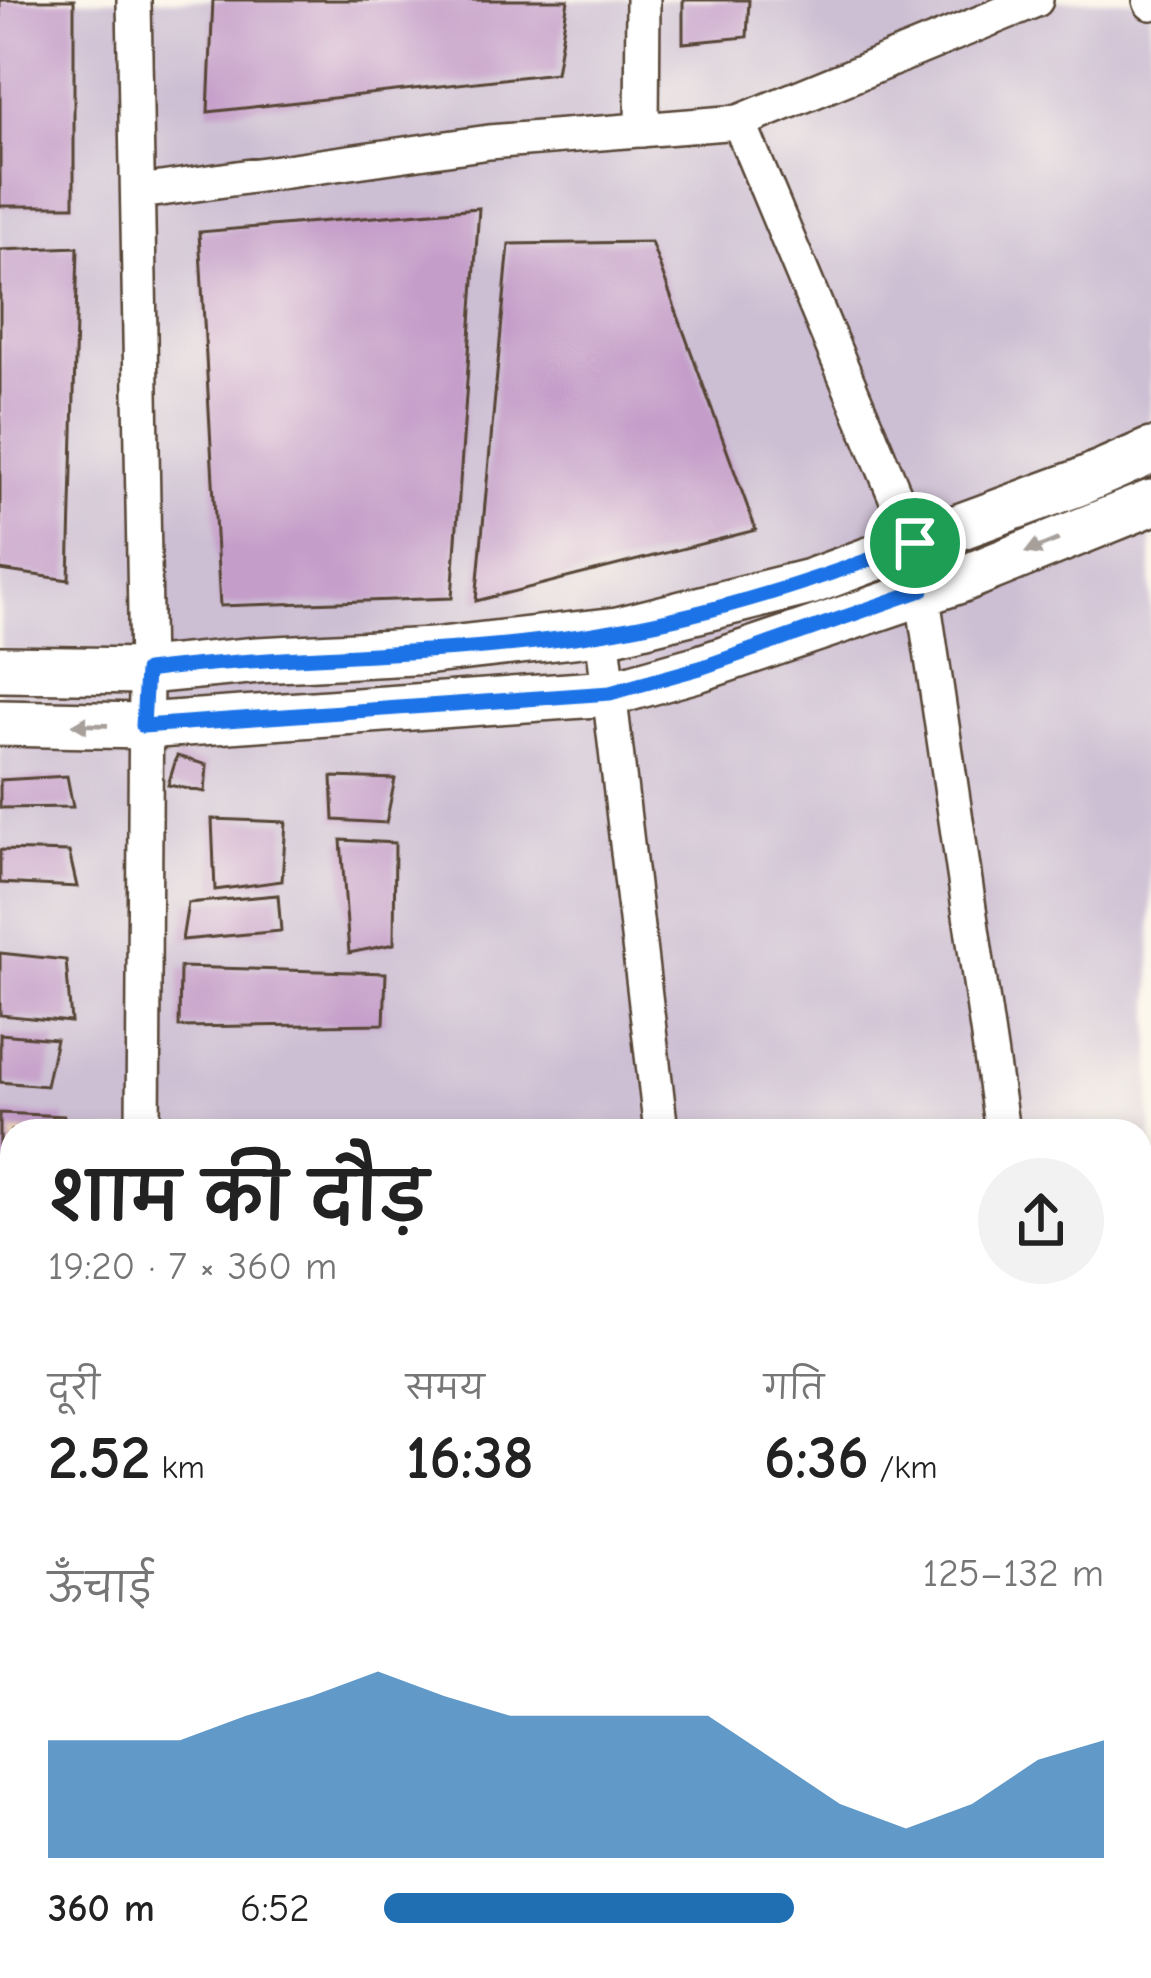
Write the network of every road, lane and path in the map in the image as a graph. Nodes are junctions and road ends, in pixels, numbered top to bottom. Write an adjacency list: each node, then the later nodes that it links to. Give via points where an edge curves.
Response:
1 (134, 0): 6 (street)
2 (643, 0): 5 (street)
3 (1036, 0): 4 (street)
4 (739, 122): 5 (street); 9 (street)
5 (642, 130): 6 (street, via 489,142)
6 (140, 192): 13 (street)
7 (1151, 451): 9 (street)
8 (1151, 503): 10 (street, one-way to 10)
9 (915, 543): 10 (street); 11 (street, via 810,582)
10 (922, 590): 14 (street); 19 (street)
11 (602, 632): 13 (street); 14 (street)
12 (0, 669): 13 (street)
13 (146, 671): 16 (street)
14 (610, 693): 16 (street); 18 (street)
15 (0, 723): 16 (street, one-way to 15)
16 (143, 726): 17 (street)
17 (143, 1119)
18 (660, 1119)
19 (1000, 1119)

